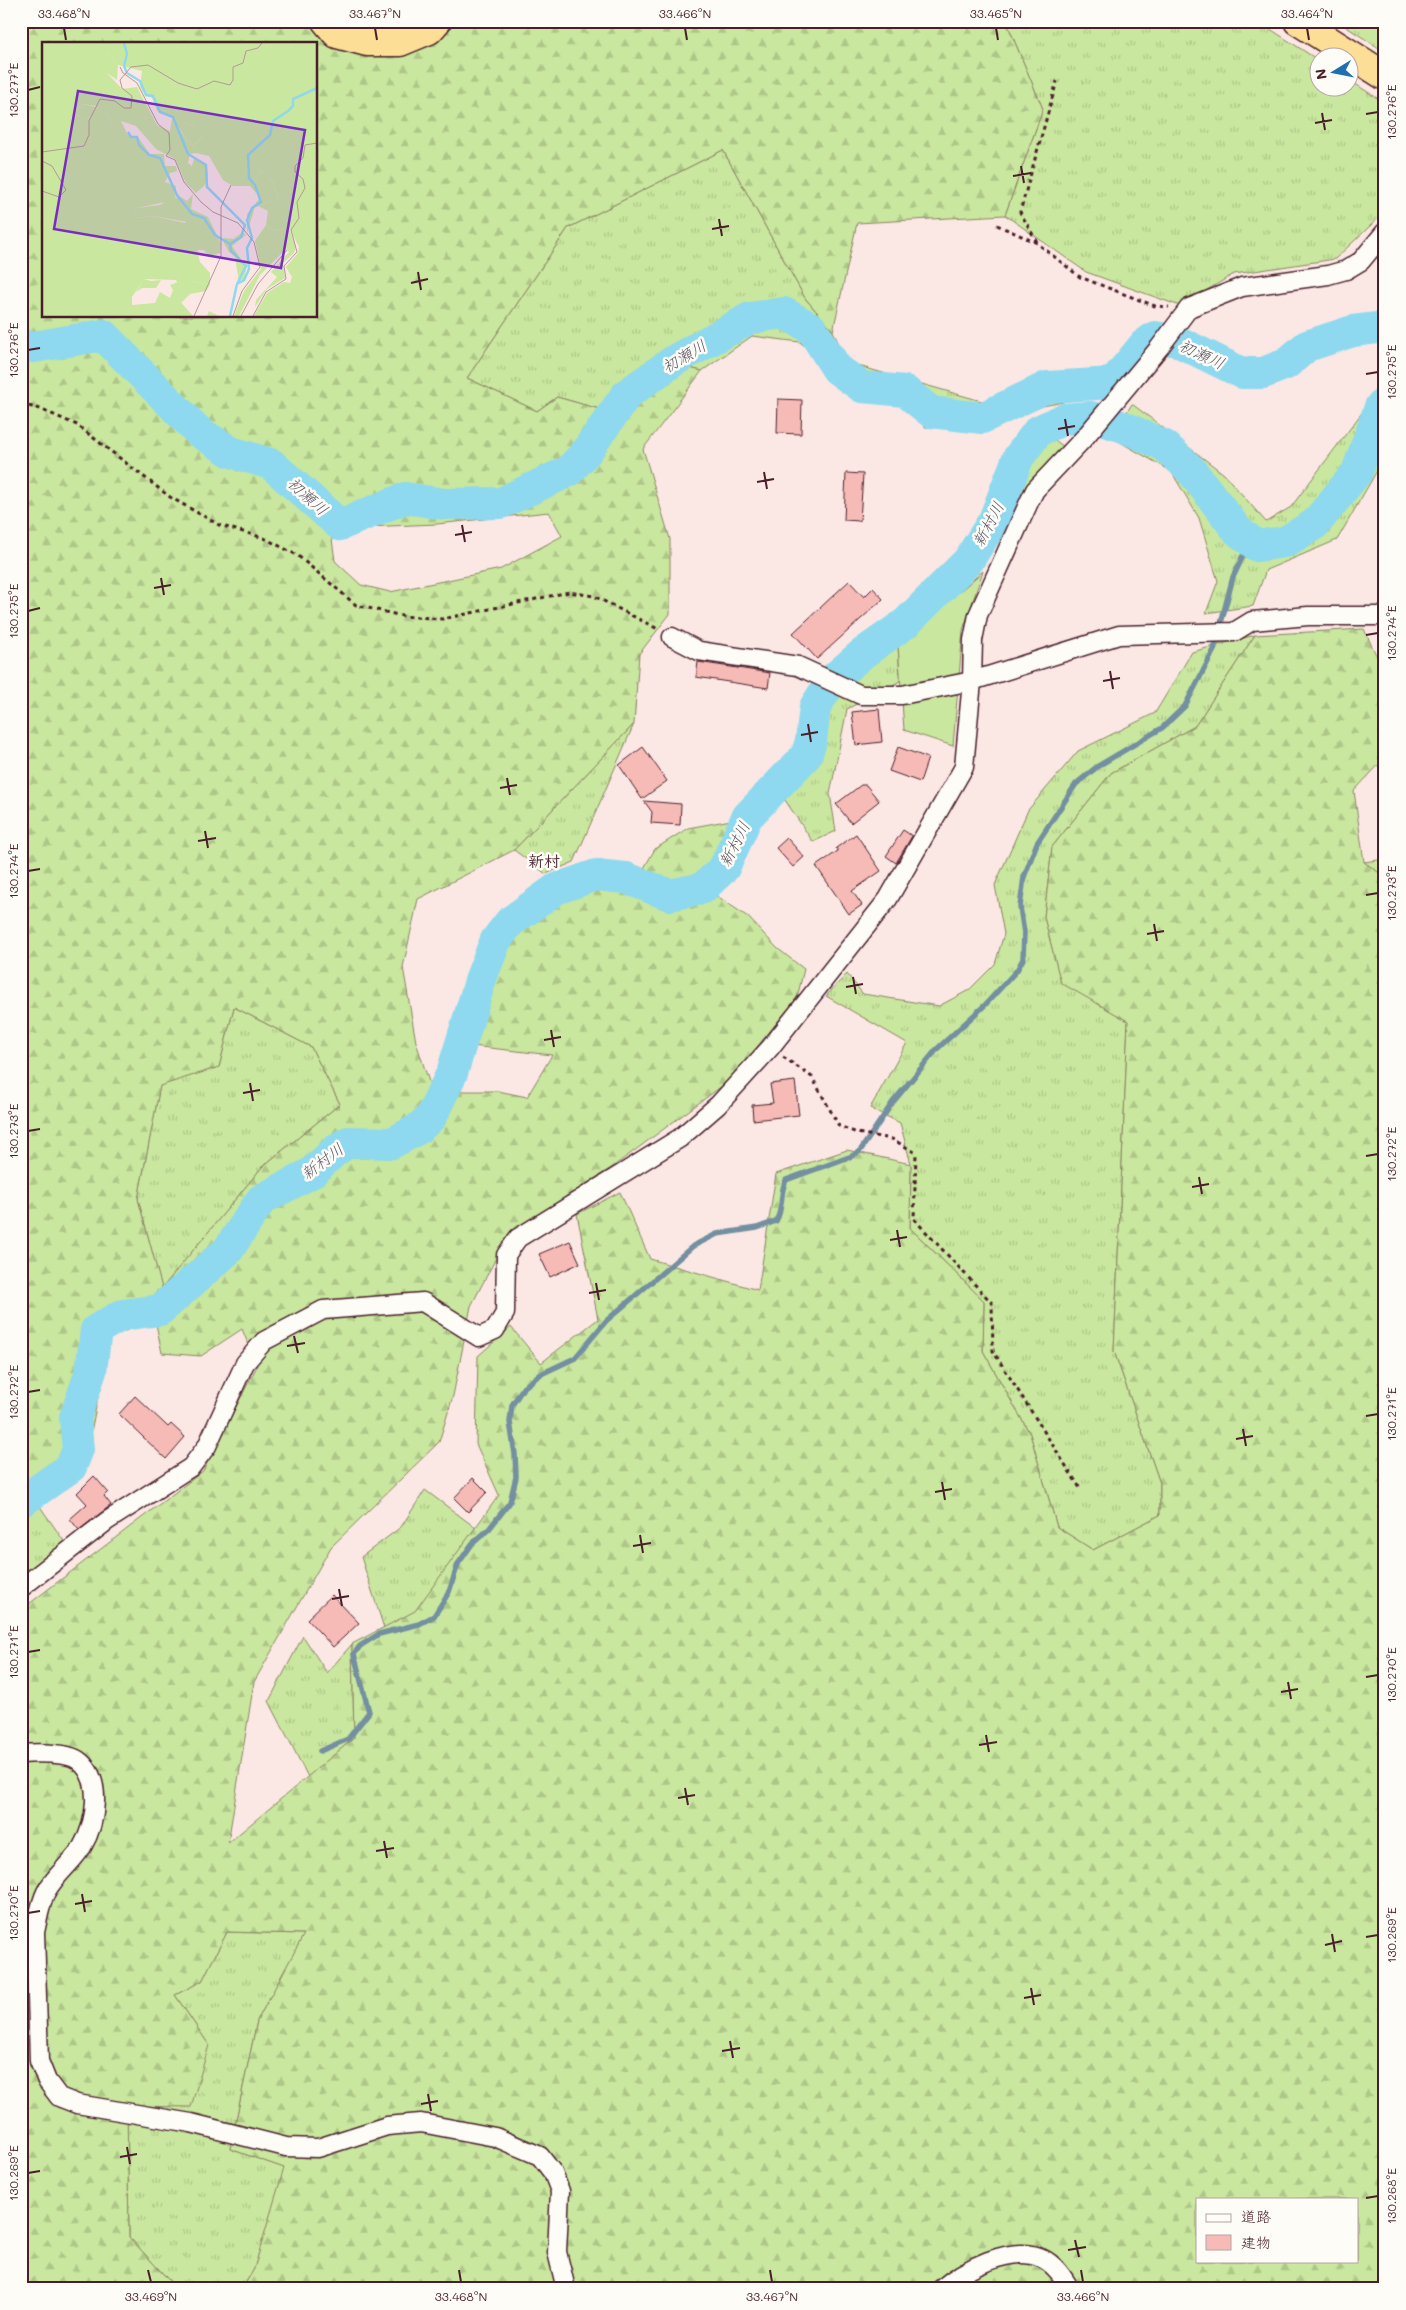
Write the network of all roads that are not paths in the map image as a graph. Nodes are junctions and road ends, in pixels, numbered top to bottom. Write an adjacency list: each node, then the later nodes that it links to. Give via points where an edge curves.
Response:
1 (326, 21): 2 (highway, via 337,34 367,42 400,42 429,30)
2 (437, 21)
3 (1298, 21): 4 (highway)
4 (1385, 76)
5 (1385, 232): 8 (street, via 1361,261 1346,270 1242,287 1190,308 1085,437 1035,490 978,615 973,640)
6 (1385, 616): 8 (street, via 1308,616 1252,621 1234,632 1119,635)
7 (672, 637): 8 (street, via 699,651 798,666 862,695 902,696)
8 (972, 682): 9 (street, via 964,767 888,899 770,1048 718,1105 680,1138 518,1238 506,1255 505,1313 495,1330 479,1337 423,1302 323,1310 264,1341 245,1363 207,1446 190,1467 107,1521)
9 (21, 1588)
10 (21, 1754): 11 (street, via 45,1753 77,1759 89,1773 96,1798 90,1833 46,1891 35,1932 39,2061 58,2097 77,2104 191,2123 286,2147 318,2148 388,2126 421,2123 495,2137 540,2156 553,2173 560,2191 557,2252)
11 (566, 2289)
12 (941, 2289): 13 (street, via 972,2267 1002,2257 1022,2255 1041,2258 1061,2273)
13 (1070, 2289)

